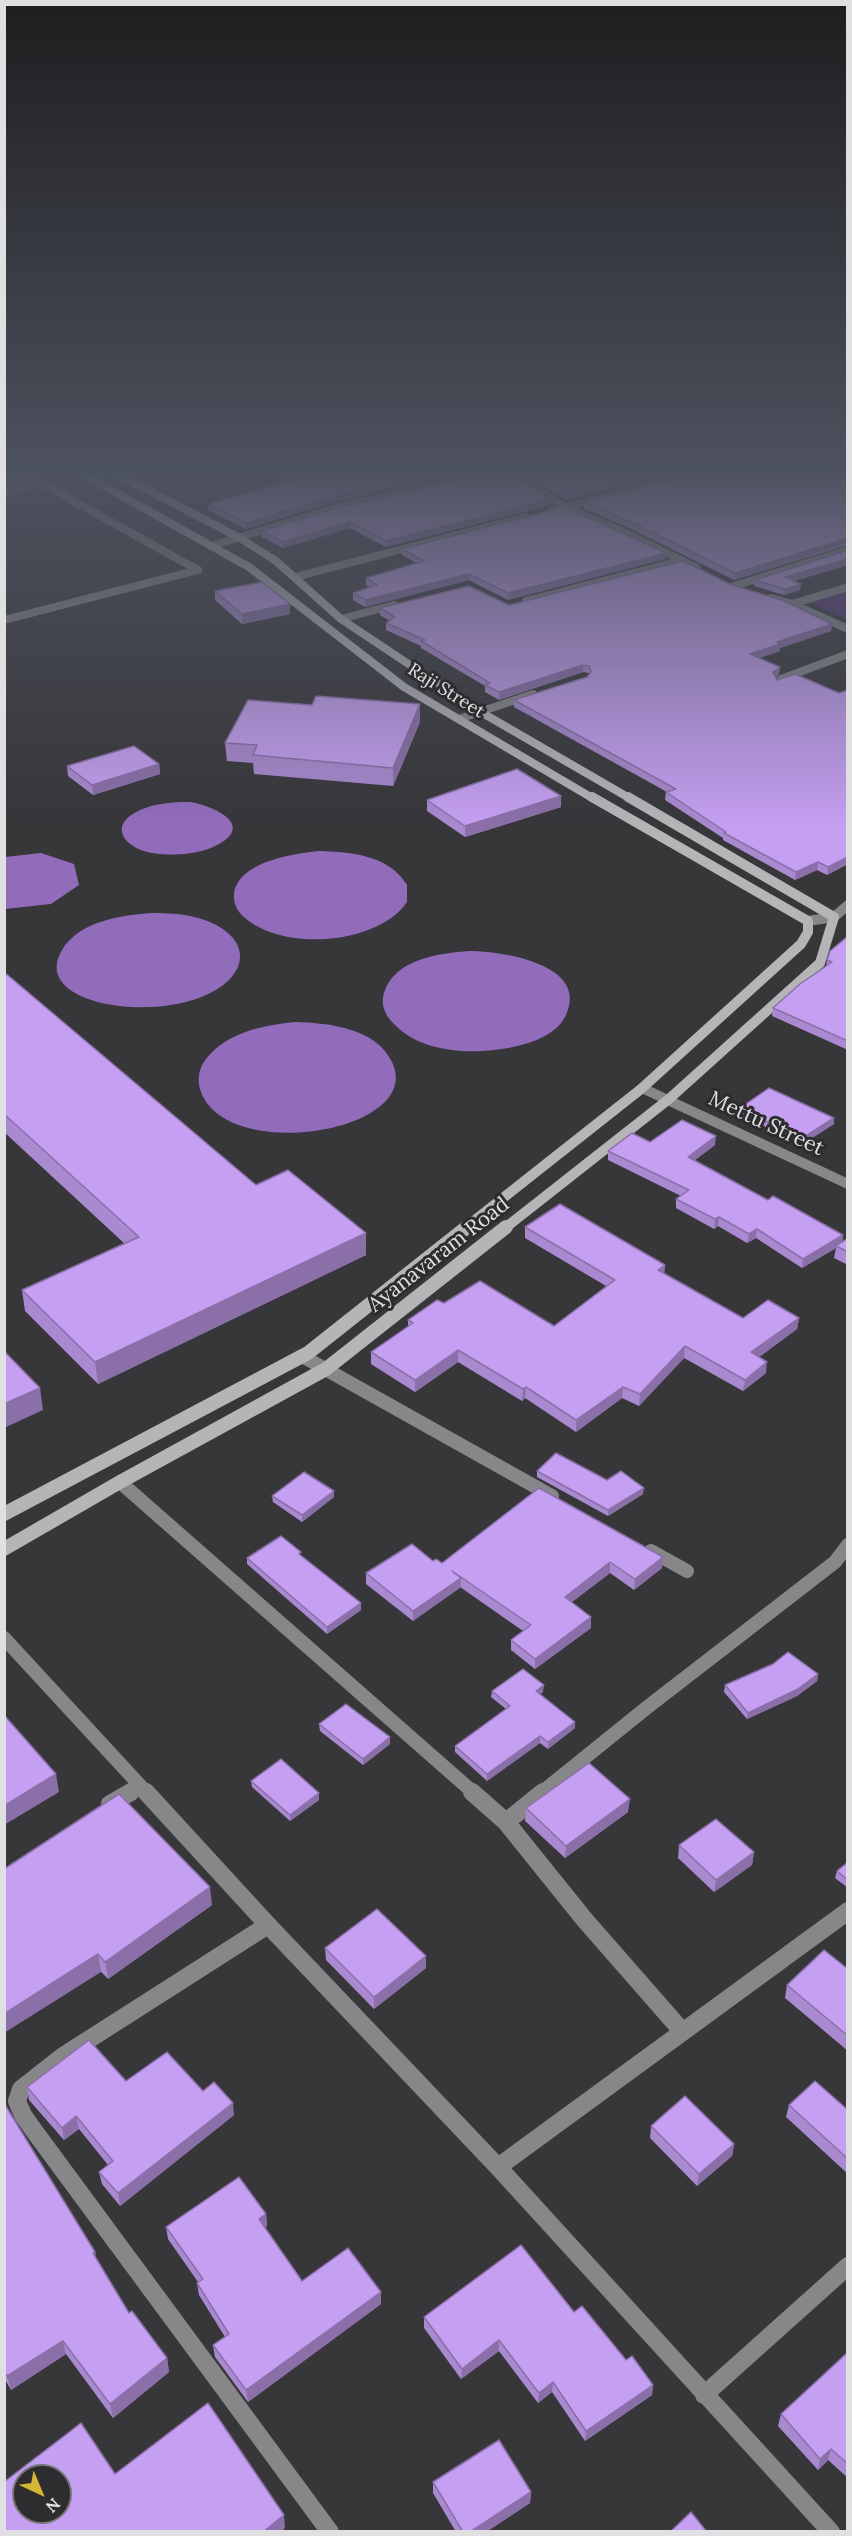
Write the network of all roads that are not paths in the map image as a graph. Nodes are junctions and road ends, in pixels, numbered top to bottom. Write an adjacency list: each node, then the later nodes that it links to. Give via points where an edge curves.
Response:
1 (119, 590): 13 (street)
2 (279, 590): 19 (street, Raji Street, via 404,687)
3 (310, 590): 12 (street, Raji Street)
4 (567, 590): 10 (street)
5 (748, 590): 7 (street)
6 (837, 590): 11 (street)
7 (753, 592)
8 (763, 595): 11 (street)
9 (406, 603): 12 (street)
10 (518, 603)
11 (792, 604): 14 (street)
12 (341, 619): 18 (street, Raji Street)
13 (4, 620)
14 (848, 629)
15 (848, 654): 16 (street)
16 (778, 681)
17 (543, 691): 18 (street)
18 (479, 711): 19 (street); 21 (street, Raji Street)
19 (459, 719): 22 (street, Raji Street)
20 (848, 905): 21 (street)
21 (834, 917): 22 (street); 24 (street, Ayanavaram Road, via 820,963)
22 (808, 921): 23 (street, Ayanavaram Road, via 808,932 801,944)
23 (642, 1088): 24 (street, Mettu Street); 26 (street, Ayanavaram Road)
24 (669, 1099): 25 (street, Mettu Street); 27 (street, Ayanavaram Road)
25 (848, 1184)
26 (302, 1356): 27 (street); 30 (street, Ayanavaram Road)
27 (326, 1369): 28 (street, Ayanavaram Road); 29 (street)
28 (120, 1482): 33 (street, Ayanavaram Road); 38 (street)
29 (563, 1502)
30 (4, 1514)
31 (635, 1542): 34 (street)
32 (848, 1545): 38 (street, via 836,1562)
33 (4, 1549)
34 (687, 1571)
35 (4, 1638): 36 (street)
36 (140, 1787): 37 (street); 40 (street)
37 (98, 1811)
38 (506, 1822): 41 (street)
39 (848, 1911): 41 (street)
40 (268, 1925): 42 (street); 45 (street, via 63,2056 21,2089 17,2101 35,2132)
41 (682, 2031): 42 (street)
42 (498, 2168): 44 (street)
43 (848, 2266): 44 (street)
44 (704, 2395): 46 (street)
45 (330, 2532)
46 (831, 2532)

